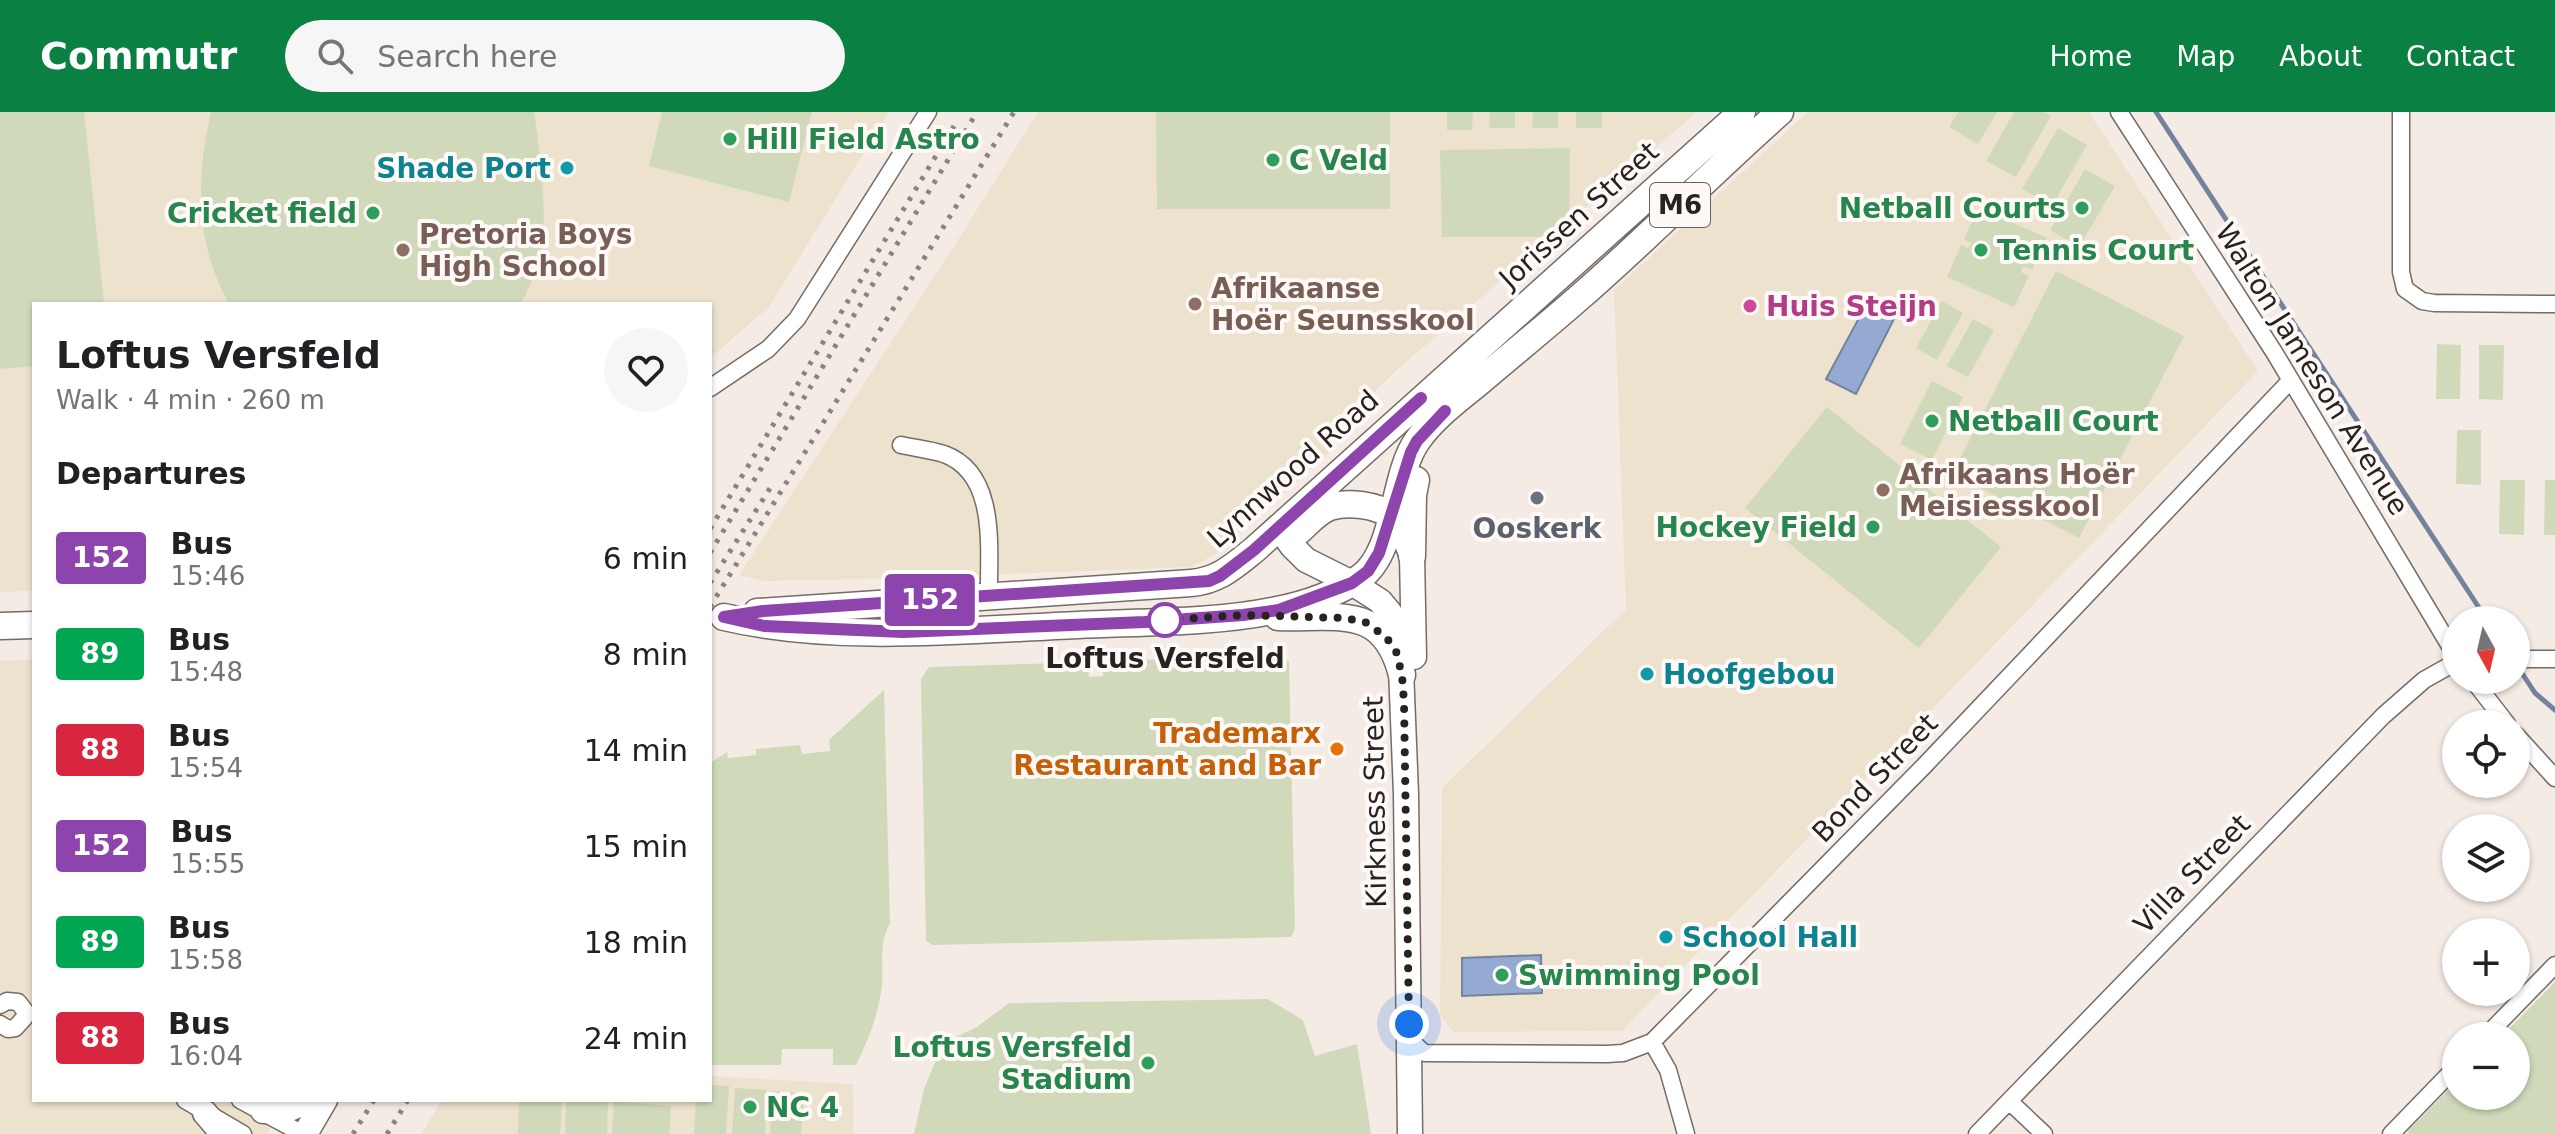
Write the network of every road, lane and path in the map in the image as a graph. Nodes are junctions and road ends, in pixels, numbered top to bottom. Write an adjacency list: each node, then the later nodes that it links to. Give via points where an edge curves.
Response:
1 (928, 112): 10 (street, via 797,319 768,349)
2 (1742, 112): 6 (main road, Jorissen Street / M6)
3 (1780, 112): 7 (main road, M6)
4 (2119, 112): 9 (street, Walton Jameson Avenue)
5 (2401, 112): 8 (street, via 2403,287 2434,303)
6 (1560, 275): 7 (main road); 11 (main road, Jorissen Street / M6)
7 (1580, 298): 12 (main road, M6)
8 (2555, 304)
9 (2291, 380): 23 (street, Walton Jameson Avenue); 36 (street, Bond Street, via 1924,766)
10 (712, 387)
11 (1421, 398): 15 (main road, Lynnwood Road / M6)
12 (1436, 420): 14 (main road, Lynnwood Road / M6, via 1417,441 1404,469); 16 (main road, via 1413,495)
13 (901, 445): 18 (street, via 947,455 964,467 979,489 986,505)
14 (1392, 516): 15 (main road, via 1357,505 1330,507); 16 (street, Kirkness Street); 17 (main road, Lynnwood Road / M6, via 1374,562)
15 (1284, 534): 17 (street, Kirkness Street, via 1306,560); 18 (main road, Lynnwood Road / M6, via 1209,581)
16 (1412, 556): 37 (street, Kirkness Street)
17 (1352, 583): 19 (main road, Lynnwood Road / M6, via 1279,610); 27 (street, Kirkness Street, via 1390,613)
18 (989, 596): 20 (main road, Lynnwood Road / M6)
19 (1243, 615): 20 (main road, Lynnwood Road / M6, via 903,632 764,626); 27 (main road, via 1365,622 1396,651)
20 (717, 617)
21 (32, 625): 22 (main road)
22 (0, 626)
23 (2442, 635)
24 (2530, 659): 25 (street)
25 (2555, 659)
26 (2442, 668): 39 (street, Villa Street, via 2383,716)
27 (1402, 675): 37 (street, Kirkness Street)
28 (2484, 694): 29 (street)
29 (2496, 710)
30 (2530, 750): 31 (street)
31 (2555, 778)
32 (2555, 965): 34 (street)
33 (0, 1005): 35 (street, via 18,1002 25,1011)
34 (2500, 1022)
35 (17, 1027)
36 (1652, 1042): 37 (street, Bond Street, via 1607,1054); 50 (street, via 1668,1070)
37 (1417, 1047): 48 (street, Kirkness Street, via 1409,1075); 49 (street, Kirkness Street)
38 (2442, 1081): 53 (street)
39 (2009, 1101): 51 (street, Villa Street); 52 (street)
40 (244, 1102): 44 (street)
41 (305, 1102): 44 (street, via 285,1111)
42 (324, 1102): 47 (street)
43 (195, 1106): 45 (street); 46 (street)
44 (263, 1111): 47 (street)
45 (223, 1134)
46 (243, 1134)
47 (304, 1134)
48 (1410, 1134)
49 (1424, 1134)
50 (1686, 1134)
51 (1977, 1134)
52 (2044, 1134)
53 (2391, 1134)

